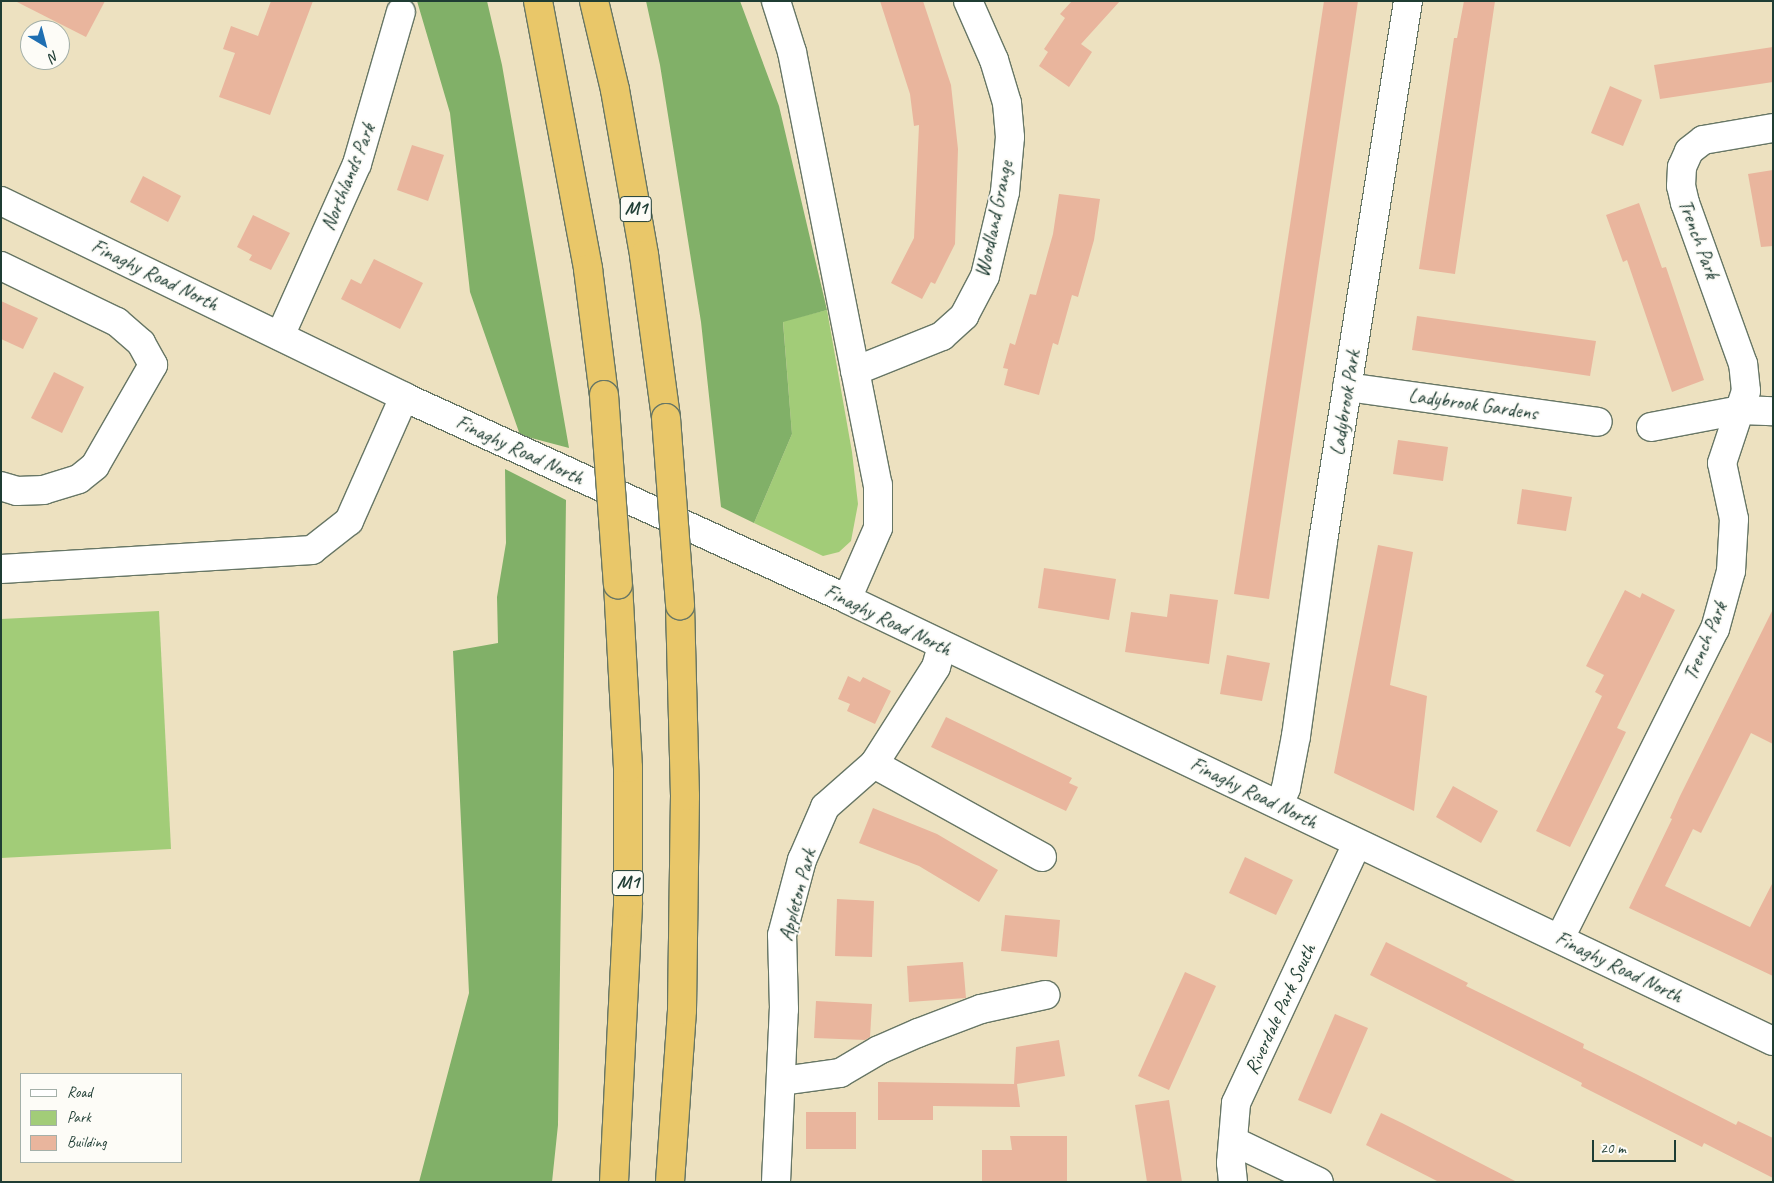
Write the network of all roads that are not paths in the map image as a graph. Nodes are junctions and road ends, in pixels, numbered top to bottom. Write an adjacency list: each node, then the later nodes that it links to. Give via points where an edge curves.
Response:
1 (538, 1): 31 (highway, M1, bridge, via 588,269 604,395 618,584 628,768 628,884)
2 (594, 1): 32 (highway, M1, bridge, via 615,90 644,255 666,418 680,605 685,825 682,1010)
3 (776, 1): 11 (street, via 792,52)
4 (968, 1): 11 (street, Woodland Grange, via 994,60 1007,103 1010,137 1004,192 986,276 964,316 942,336)
5 (1408, 1): 12 (street, Ladybrook Park)
6 (401, 12): 10 (street, Northlands Park, via 357,164)
7 (1773, 128): 14 (street, Trench Park, via 1703,140 1690,151 1682,167 1681,186 1685,203 1743,364 1746,391)
8 (1, 201): 10 (street, Finaghy Road North)
9 (1, 266): 18 (street, via 117,322 141,343 153,365 95,466 79,479 44,490 17,491)
10 (280, 336): 13 (street, Finaghy Road North)
11 (855, 371): 20 (street, via 878,485 878,528)
12 (1347, 387): 16 (street, Ladybrook Gardens); 23 (street, Ladybrook Park, via 1296,736 1286,788)
13 (404, 397): 19 (street, via 349,521 312,550); 20 (street, Finaghy Road North)
14 (1740, 410): 15 (street); 17 (street); 26 (street, Trench Park, via 1729,433 1722,463 1734,519 1731,571 1715,629)
15 (1773, 411)
16 (1598, 422)
17 (1651, 427)
18 (1, 486)
19 (1, 568)
20 (847, 600): 21 (street, Finaghy Road North)
21 (942, 646): 22 (street, Appleton Park, via 936,667); 23 (street, Finaghy Road North)
22 (874, 764): 25 (street); 29 (street, Appleton Park, via 826,807 802,860 782,935)
23 (1279, 804): 24 (street, Finaghy Road North)
24 (1357, 844): 26 (street, Finaghy Road North); 30 (street, Riverdale Park South, via 1236,1104)
25 (1042, 857)
26 (1560, 938): 28 (street, Finaghy Road North)
27 (1045, 994): 29 (street, via 981,1009 880,1050 840,1073)
28 (1773, 1041)
29 (782, 1081): 33 (street, Appleton Park)
30 (1233, 1141): 34 (street, Riverdale Park South); 35 (street)
31 (614, 1182)
32 (670, 1182)
33 (776, 1182)
34 (1234, 1182)
35 (1319, 1182)

